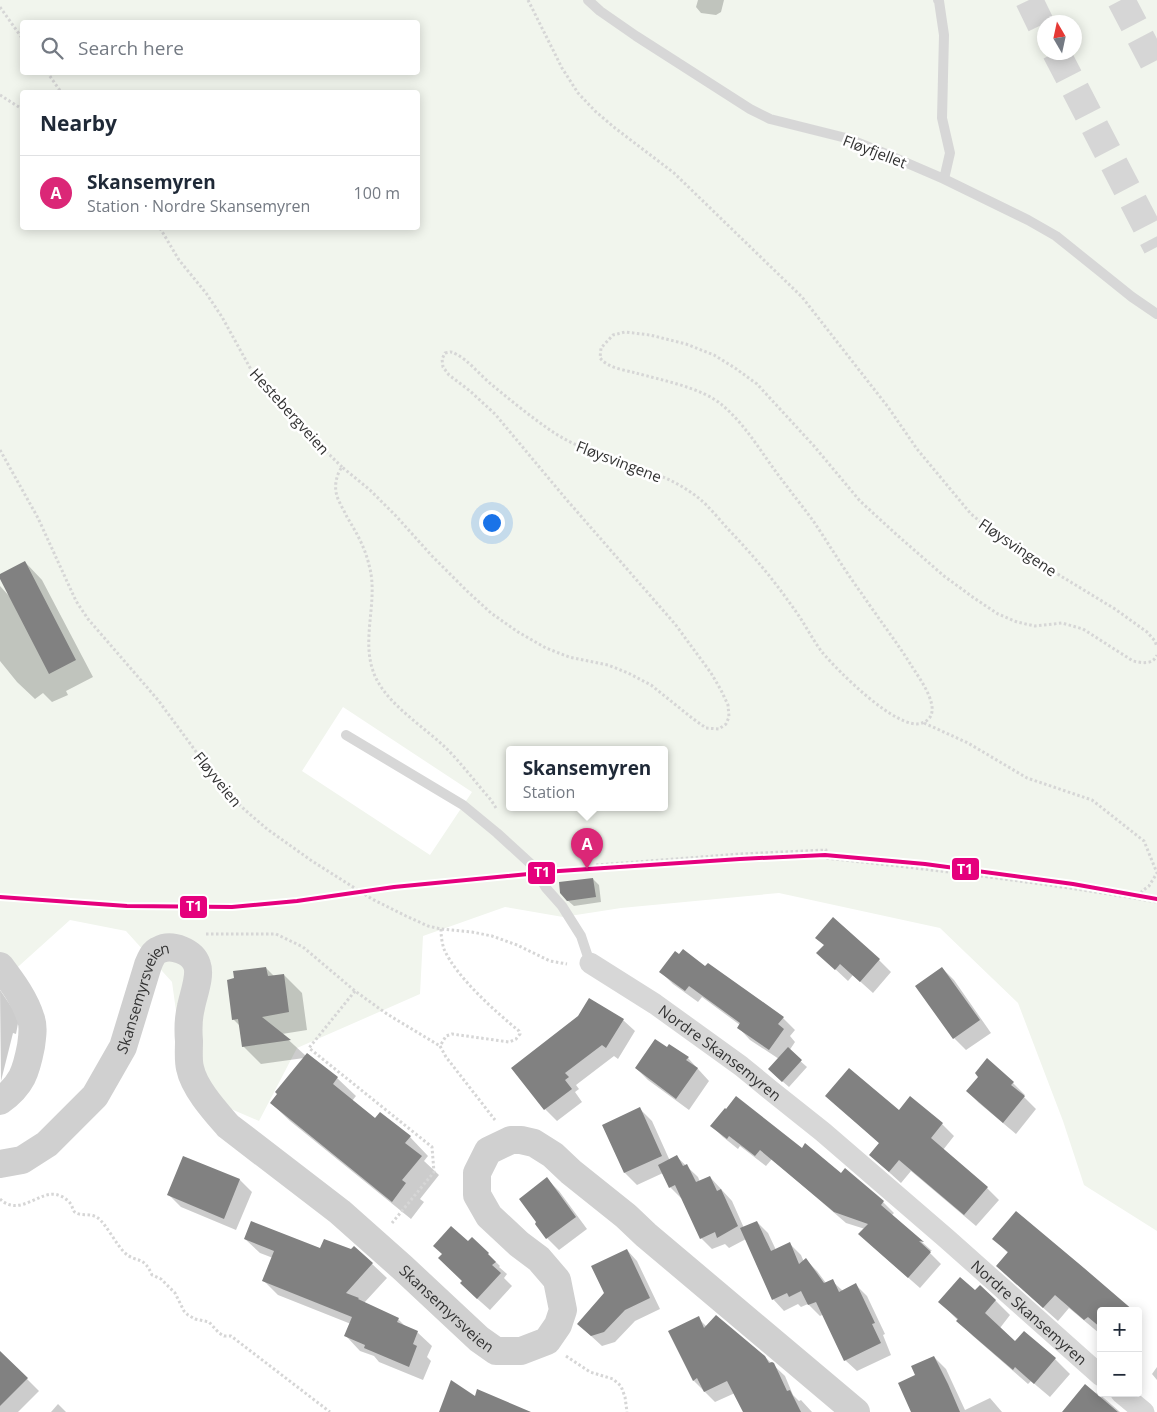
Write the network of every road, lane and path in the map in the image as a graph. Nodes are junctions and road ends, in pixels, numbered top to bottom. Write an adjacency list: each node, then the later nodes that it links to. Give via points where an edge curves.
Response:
1 (528, 0): 15 (path, Fløysvingene, via 562,68 578,92 615,128 674,173 802,297 917,449 971,514 1005,542 1147,632)
2 (588, 0): 10 (lane, Fløyfjellet, via 636,36 750,109 789,124 846,138)
3 (938, 0): 10 (lane, via 944,36 942,118 950,153)
4 (0, 7): 5 (path)
5 (20, 35)
6 (49, 75): 7 (path)
7 (60, 90)
8 (0, 95): 9 (path)
9 (20, 108)
10 (944, 179): 12 (lane, Fløyfjellet, via 1056,236)
11 (161, 230): 14 (path, Hestebergveien, via 179,260 222,317 254,375)
12 (1157, 314)
13 (0, 450): 23 (path, Fløyveien, via 88,620 158,700 225,792 267,829 372,899)
14 (342, 467): 17 (path, Fløysvingene, via 370,490 467,591 518,632 546,648 569,657 608,665 651,685 706,728 719,729 726,724 728,705 721,690 675,624 495,414 443,366 445,354 459,355 552,432 578,446 655,474 696,496 771,577 821,650 851,683 874,703 901,719 914,725); 19 (path, via 336,482 337,497 363,545 370,567 372,592 368,645 377,680 388,696 446,748)
15 (1157, 647)
16 (1157, 655): 17 (path, via 1150,662 1133,661 1083,629 1062,623 1035,626 998,614 944,576 897,536 860,501 786,414 736,368 686,344 650,335 625,332 613,335 602,348 600,358 604,363 708,395 740,424 812,520 926,689 933,706 930,718)
17 (924, 723): 21 (path, via 968,743 1027,778 1092,800 1144,841 1157,873 1142,891)
18 (346, 735): 25 (lane, via 464,806 532,865 581,936)
19 (496, 808)
20 (596, 865): 21 (path, via 826,850 826,858 940,870)
21 (1140, 899): 22 (path)
22 (1157, 902)
23 (441, 929): 25 (path, Fløyveien, via 492,936 550,961); 28 (path, via 444,948 461,974 520,1034 509,1042 452,1034 446,1036)
24 (202, 934): 27 (path, via 276,934 303,947)
25 (590, 963): 35 (street, Nordre Skansemyren, via 655,1004 769,1088)
26 (0, 966): 29 (street, via 22,998 32,1021 26,1071)
27 (355, 991): 28 (path); 33 (path, via 309,1048 432,1147 434,1172)
28 (440, 1046): 30 (path)
29 (0, 1101)
30 (512, 1140): 34 (street, via 488,1151 477,1173 477,1195 489,1216 539,1259 557,1280 563,1310); 39 (street, via 534,1143 553,1155)
31 (0, 1164): 34 (street, Skansemyrsveien, via 22,1160 47,1144 94,1096 123,1047 154,954 168,948 182,950 190,954 198,973 188,1017 190,1069 200,1091 228,1126 340,1212 496,1351 521,1351)
32 (0, 1199): 37 (path, via 10,1205 21,1205 56,1194 67,1199 76,1214 98,1218 131,1258 145,1263 152,1275 175,1293 188,1315 209,1322 224,1336 231,1336)
33 (390, 1226)
34 (547, 1341): 38 (path, via 590,1372 613,1379 625,1397)
35 (1097, 1372)
36 (1126, 1397): 40 (street)
37 (330, 1412)
38 (627, 1412)
39 (856, 1412)
40 (1144, 1412)

